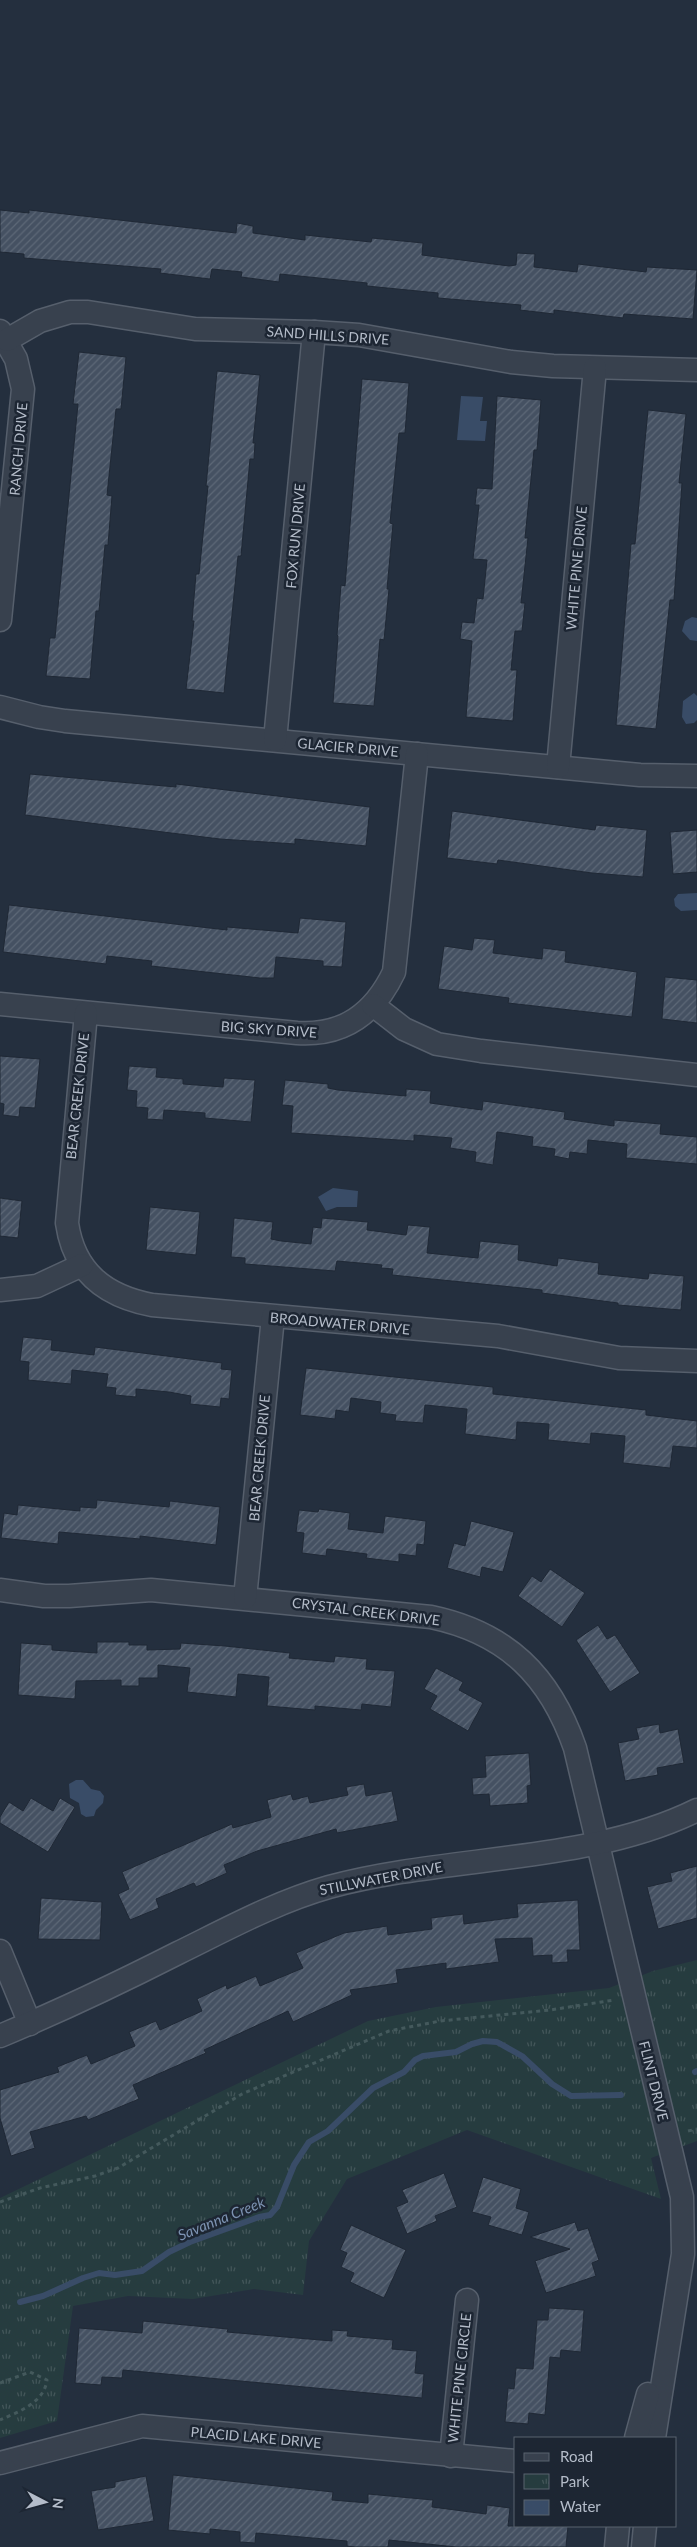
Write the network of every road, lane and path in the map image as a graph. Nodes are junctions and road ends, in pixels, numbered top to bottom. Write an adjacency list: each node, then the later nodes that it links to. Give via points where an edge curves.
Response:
1 (314, 332): 2 (street, SAND HILLS DRIVE, via 195,330 105,314 70,312); 3 (street, SAND HILLS DRIVE, via 388,338 511,362); 7 (street, FOX RUN DRIVE)
2 (3, 335): 5 (street, RANCH DRIVE, via 20,374 22,406)
3 (595, 368): 4 (street, SAND HILLS DRIVE); 9 (street, WHITE PINE DRIVE)
4 (697, 370)
5 (0, 620)
6 (0, 707): 7 (street, GLACIER DRIVE, via 56,720)
7 (275, 740): 8 (street, GLACIER DRIVE)
8 (417, 754): 9 (street, GLACIER DRIVE); 12 (street, via 397,953 389,982)
9 (558, 767): 10 (street, GLACIER DRIVE, via 640,775)
10 (697, 776)
11 (0, 1004): 13 (street, BIG SKY DRIVE)
12 (372, 1005): 13 (street, BIG SKY DRIVE, via 342,1028 313,1034); 14 (street, via 404,1029 437,1044)
13 (86, 1013): 15 (street, BEAR CREEK DRIVE, via 67,1205 69,1236)
14 (697, 1075)
15 (82, 1265): 16 (street, via 37,1286); 17 (street, BROADWATER DRIVE, via 106,1290 132,1302)
16 (0, 1290)
17 (273, 1317): 18 (street, BROADWATER DRIVE, via 498,1336 619,1358); 20 (street, BEAR CREEK DRIVE)
18 (697, 1361)
19 (0, 1590): 20 (street, CRYSTAL CREEK DRIVE, via 44,1596 151,1590)
20 (245, 1598): 22 (street, CRYSTAL CREEK DRIVE, via 438,1619 476,1630 507,1649 540,1680 562,1713 575,1748)
21 (697, 1810): 22 (street, STILLWATER DRIVE)
22 (596, 1843): 25 (street, STILLWATER DRIVE, via 389,1874 306,1894 260,1912); 30 (street, FLINT DRIVE, via 682,2197 683,2254)
23 (0, 1951): 25 (street)
24 (614, 1999): 29 (path, via 550,2010 440,2021 389,2032 242,2094 118,2168)
25 (30, 2024): 26 (street, STILLWATER DRIVE)
26 (0, 2036)
27 (697, 2129): 28 (path)
28 (684, 2132)
29 (0, 2202)
30 (688, 2283): 32 (street, FLINT DRIVE)
31 (467, 2300): 37 (street, WHITE PINE CIRCLE)
32 (672, 2322): 35 (street, FLINT DRIVE); 36 (street, FLINT DRIVE)
33 (0, 2383): 34 (path, via 30,2372 47,2380 46,2387 29,2406)
34 (0, 2420)
35 (636, 2437)
36 (654, 2437)
37 (451, 2456): 38 (street, PLACID LAKE DRIVE); 39 (street, PLACID LAKE DRIVE, via 142,2426)
38 (514, 2461)
39 (0, 2463)
40 (618, 2527): 42 (street)
41 (645, 2527): 43 (street)
42 (616, 2547)
43 (643, 2547)

